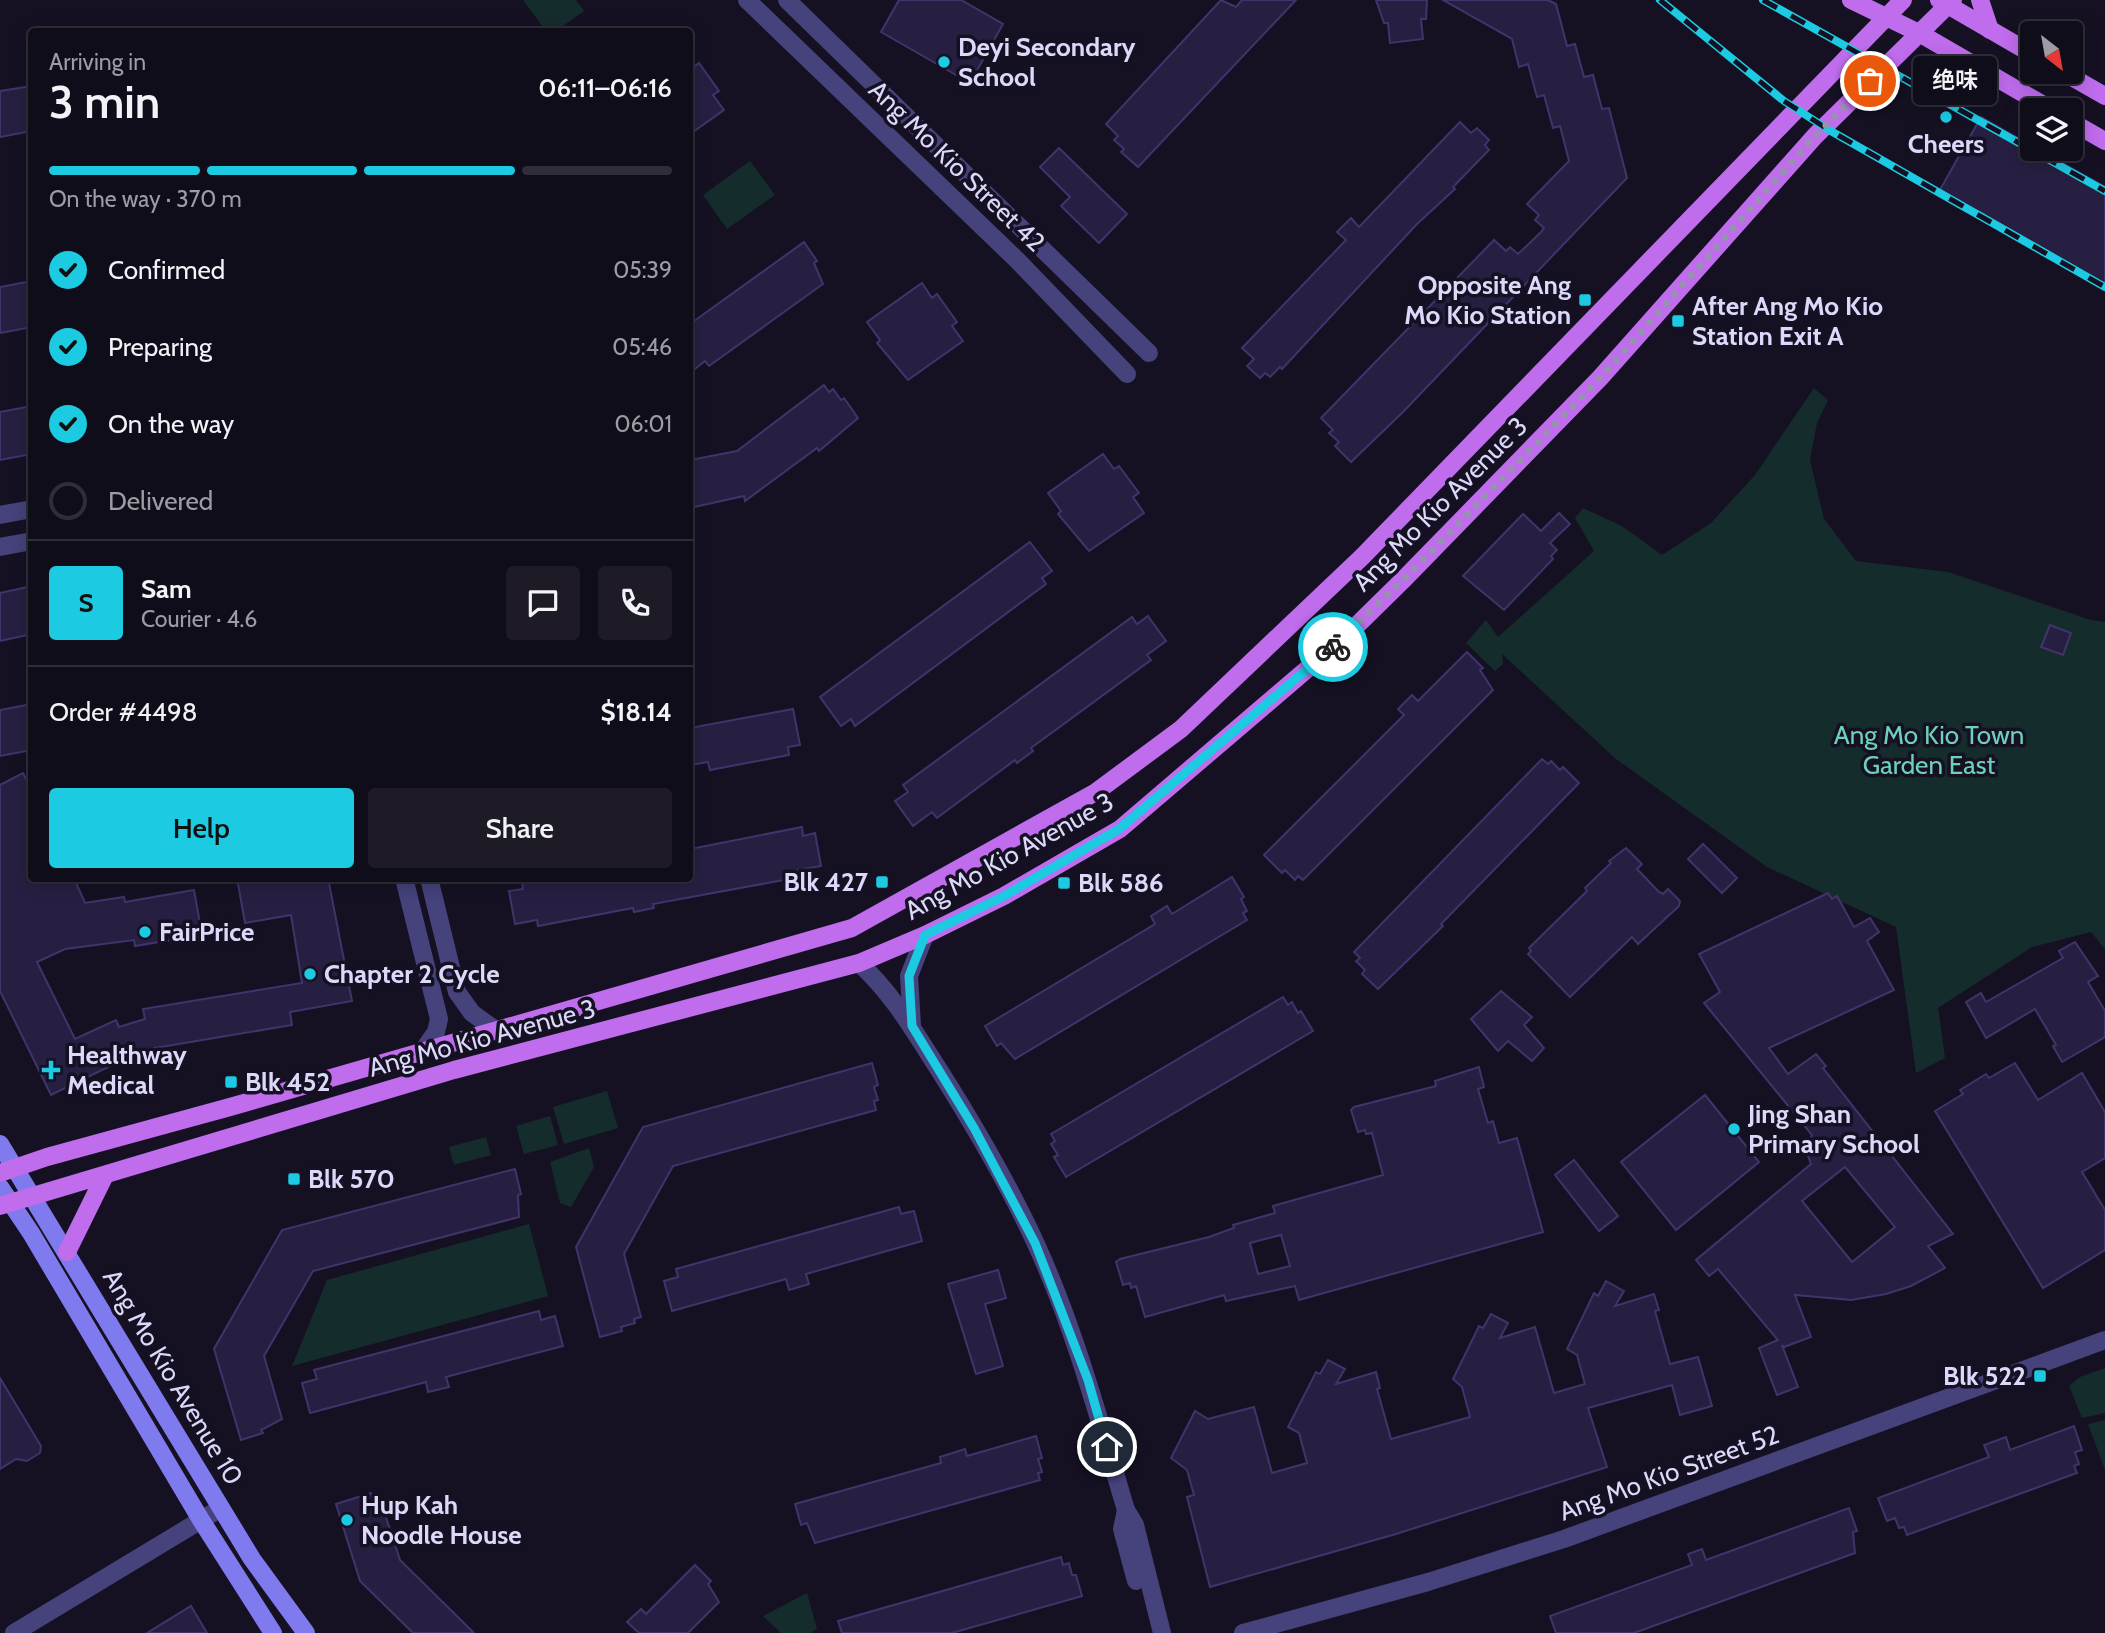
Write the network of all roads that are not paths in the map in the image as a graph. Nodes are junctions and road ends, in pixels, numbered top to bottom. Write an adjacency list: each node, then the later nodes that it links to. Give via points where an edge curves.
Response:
1 (747, 0): 17 (street, Ang Mo Kio Street 42, via 1018,261)
2 (787, 0): 16 (street, Ang Mo Kio Street 42)
3 (1851, 0): 7 (main road)
4 (1903, 0): 7 (main road, Ang Mo Kio Avenue 3)
5 (1980, 0): 8 (main road)
6 (1947, 2): 8 (main road); 9 (main road, Ang Mo Kio Avenue 3)
7 (1887, 17): 9 (main road); 27 (main road, Ang Mo Kio Avenue 3, via 1362,557 1181,729 1096,792 852,928)
8 (1990, 30): 10 (main road)
9 (1919, 33): 13 (main road); 24 (main road, Ang Mo Kio Avenue 3, via 1815,136 1600,378 1347,635 1119,829 1004,896)
10 (2020, 47)
11 (2083, 83): 12 (main road)
12 (2105, 96)
13 (2031, 98)
14 (2083, 128): 15 (main road)
15 (2105, 141)
16 (1149, 353)
17 (1127, 374)
18 (28, 510): 19 (street)
19 (0, 515)
20 (28, 542): 21 (street)
21 (0, 547)
22 (405, 882): 28 (street, via 439,1019)
23 (430, 882): 27 (street, via 457,992 472,1013)
24 (925, 935): 25 (main road, Ang Mo Kio Avenue 3); 26 (street, via 909,976)
25 (859, 963): 26 (street, via 885,986); 31 (main road, Ang Mo Kio Avenue 3, via 454,1070)
26 (912, 1026): 38 (street, via 974,1128 1035,1243 1088,1380)
27 (497, 1031): 28 (main road, Ang Mo Kio Avenue 3)
28 (422, 1052): 30 (main road, Ang Mo Kio Avenue 3)
29 (0, 1144): 30 (main road, Ang Mo Kio Avenue 10)
30 (7, 1170): 33 (main road, Ang Mo Kio Avenue 10)
31 (105, 1174): 33 (main road, Ang Mo Kio Avenue 3); 35 (main road)
32 (0, 1187): 34 (main road, Ang Mo Kio Avenue 10)
33 (33, 1195): 34 (main road, Ang Mo Kio Avenue 3); 35 (main road, Ang Mo Kio Avenue 10)
34 (5, 1204): 39 (main road, Ang Mo Kio Avenue 10)
35 (67, 1252): 37 (main road, Ang Mo Kio Avenue 10)
36 (2105, 1339): 45 (street, Ang Mo Kio Street 52, via 1577,1535)
37 (221, 1508): 39 (street); 42 (main road, Ang Mo Kio Avenue 10)
38 (1126, 1510): 43 (street, via 1122,1529); 44 (street, via 1135,1524)
39 (201, 1520): 40 (street); 41 (main road, Ang Mo Kio Avenue 10)
40 (14, 1633)
41 (273, 1633)
42 (306, 1633)
43 (1150, 1633)
44 (1162, 1633)
45 (1243, 1633)

